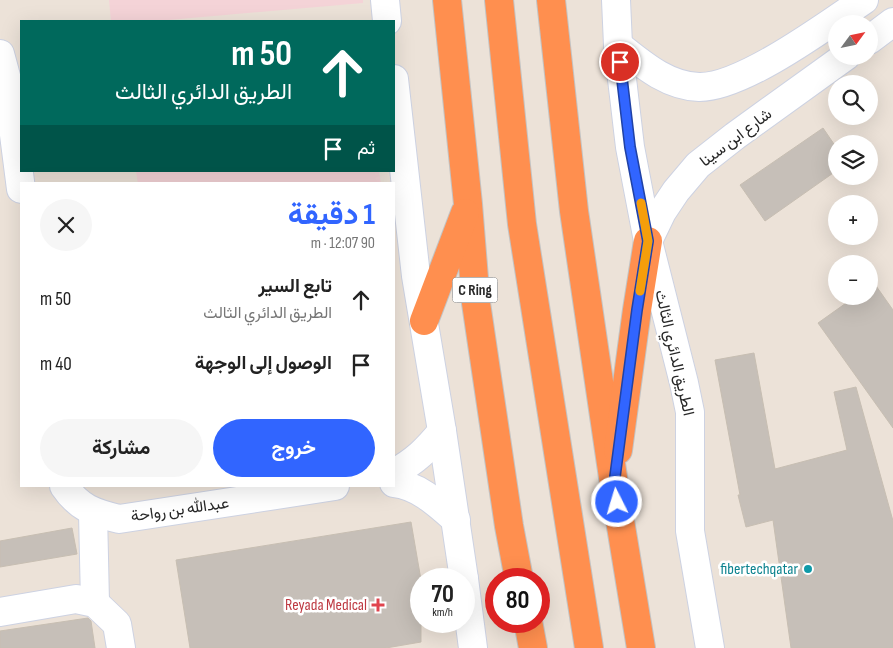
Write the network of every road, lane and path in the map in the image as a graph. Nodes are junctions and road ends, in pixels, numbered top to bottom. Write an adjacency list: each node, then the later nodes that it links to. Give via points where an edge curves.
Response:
1 (385, 0): 7 (street)
2 (447, 0): 15 (highway, C Ring)
3 (499, 0): 35 (highway, via 522,224)
4 (550, 0): 21 (highway, via 574,211)
5 (616, 0): 10 (street, الطريق الدائري الثالث)
6 (864, 0): 10 (street, via 765,64 726,82 699,87 672,81 646,68)
7 (388, 20)
8 (893, 22): 9 (street)
9 (878, 33)
10 (618, 45): 16 (street, الطريق الدائري الثالث, via 630,147)
11 (0, 54): 14 (street, via 7,80)
12 (834, 65): 16 (street, شارع ابن سينا, via 698,165 662,212)
13 (395, 88): 17 (street, via 411,237)
14 (20, 182)
15 (468, 204): 17 (highway); 27 (highway, C Ring, via 476,303)
16 (648, 241): 21 (highway); 37 (street, الطريق الدائري الثالث, via 690,412 690,531)
17 (424, 321): 18 (street)
18 (442, 431): 19 (street, via 412,463); 25 (street)
19 (395, 472)
20 (395, 483): 25 (street, via 420,492)
21 (614, 484): 36 (highway)
22 (65, 487): 24 (street, عبدالله بن رواحة, via 72,497)
23 (328, 487): 24 (street, عبدالله بن رواحة, via 119,519)
24 (93, 512): 28 (street)
25 (456, 520): 26 (street)
26 (463, 568)
27 (517, 568)
28 (95, 603): 29 (street, via 76,599); 32 (street, via 117,624)
29 (0, 612)
30 (471, 633): 33 (street)
31 (530, 633): 34 (highway)
32 (121, 648)
33 (473, 648)
34 (533, 648)
35 (589, 648)
36 (641, 648)
37 (710, 648)

